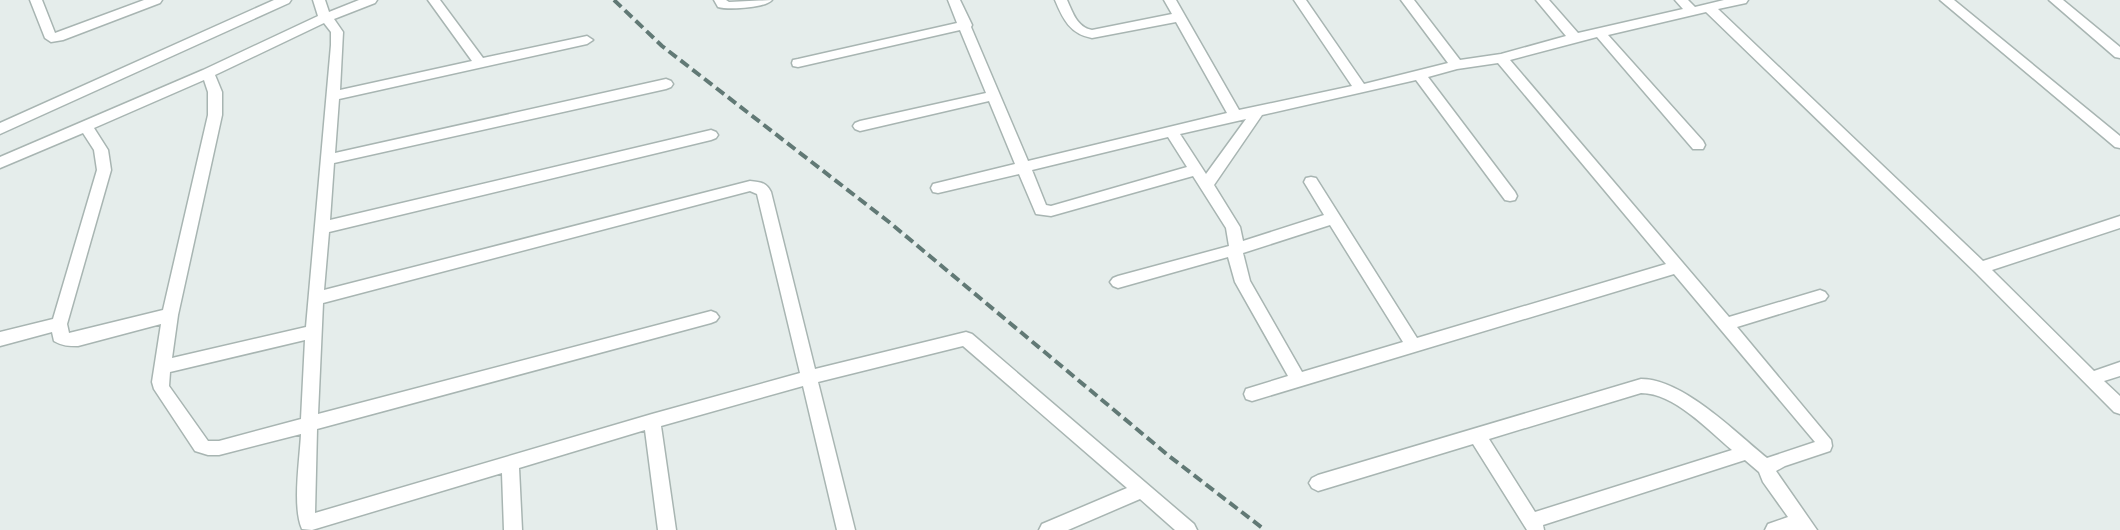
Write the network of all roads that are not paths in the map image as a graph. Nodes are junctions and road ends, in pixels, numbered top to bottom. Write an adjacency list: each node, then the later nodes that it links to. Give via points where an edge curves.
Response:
1 (36, 0): 2 (street, via 51,38)
2 (156, 0)
3 (285, 0): 42 (street)
4 (319, 0): 22 (street)
5 (371, 0): 22 (street)
6 (434, 0): 29 (street)
7 (720, 0): 8 (street, via 728,6)
8 (766, 0)
9 (954, 0): 23 (street)
10 (1061, 0): 21 (street, via 1075,27 1084,34)
11 (1170, 0): 21 (street)
12 (1300, 0): 35 (street)
13 (1408, 0): 31 (street)
14 (1542, 0): 25 (street)
15 (1681, 0): 20 (street)
16 (1742, 0): 19 (street)
17 (1946, 0): 45 (street)
18 (2055, 0): 27 (street)
19 (1709, 8): 20 (street); 60 (street)
20 (1692, 11): 24 (street)
21 (1180, 17): 39 (street)
22 (326, 18): 32 (street); 36 (street, via 337,32)
23 (966, 25): 30 (street); 37 (street)
24 (1599, 32): 25 (street); 46 (street)
25 (1575, 38): 28 (street)
26 (587, 40): 29 (street)
27 (2120, 54)
28 (1501, 58): 31 (street); 59 (street)
29 (480, 63): 36 (street)
30 (798, 63)
31 (1457, 65): 33 (street)
32 (208, 72): 40 (street); 64 (street, via 215,92 215,115)
33 (1420, 75): 35 (street); 54 (street)
34 (666, 84): 47 (street)
35 (1361, 89): 38 (street)
36 (332, 96): 47 (street)
37 (993, 96): 41 (street); 49 (street)
38 (1258, 111): 39 (street); 52 (street)
39 (1235, 116): 43 (street)
40 (86, 126): 48 (street); 66 (street, via 101,150 104,170)
41 (860, 126)
42 (0, 129)
43 (1172, 132): 49 (street); 50 (street)
44 (710, 134): 57 (street)
45 (2120, 143)
46 (1698, 145)
47 (329, 159): 57 (street)
48 (0, 164)
49 (1022, 167): 50 (street, via 1038,206 1046,212); 53 (street)
50 (1196, 170): 52 (street)
51 (1311, 182): 55 (street)
52 (1206, 185): 58 (street, via 1236,234)
53 (938, 188)
54 (1510, 196)
55 (1334, 218): 58 (street); 70 (street)
56 (2120, 222): 60 (street)
57 (321, 228): 63 (street)
58 (1236, 249): 61 (street); 75 (street, via 1243,282)
59 (1676, 267): 67 (street); 70 (street)
60 (1980, 268): 74 (street)
61 (1118, 282)
62 (1820, 296): 67 (street)
63 (315, 299): 68 (street); 73 (street, via 750,186 760,187 764,192)
64 (170, 315): 66 (street, via 67,340 60,336); 71 (street)
65 (711, 318): 79 (street)
66 (59, 324): 69 (street)
67 (1726, 324): 83 (street, via 1823,440 1824,446 1774,461)
68 (313, 332): 71 (street); 79 (street)
69 (0, 339)
70 (1413, 346): 75 (street)
71 (162, 367): 79 (street, via 162,389 202,446 219,448)
72 (2120, 369): 74 (street)
73 (809, 377): 78 (street); 85 (street, via 966,339); 91 (street)
74 (2092, 378): 77 (street)
75 (1298, 380): 76 (street)
76 (1252, 394)
77 (2120, 407)
78 (652, 421): 82 (street); 90 (street)
79 (309, 424): 88 (street, via 306,508)
80 (1477, 435): 81 (street, via 1641,386 1654,386 1682,399); 84 (street); 86 (street)
81 (1748, 452): 83 (street); 86 (street)
82 (510, 464): 88 (street); 89 (street)
83 (1768, 468): 87 (street, via 1769,477)
84 (1318, 483)
85 (1142, 490): 92 (street); 93 (street)
86 (1534, 525)
87 (1805, 526): 94 (street)
88 (311, 527)
89 (513, 530)
90 (667, 530)
91 (846, 530)
92 (1048, 530)
93 (1188, 530)
94 (1774, 530)

